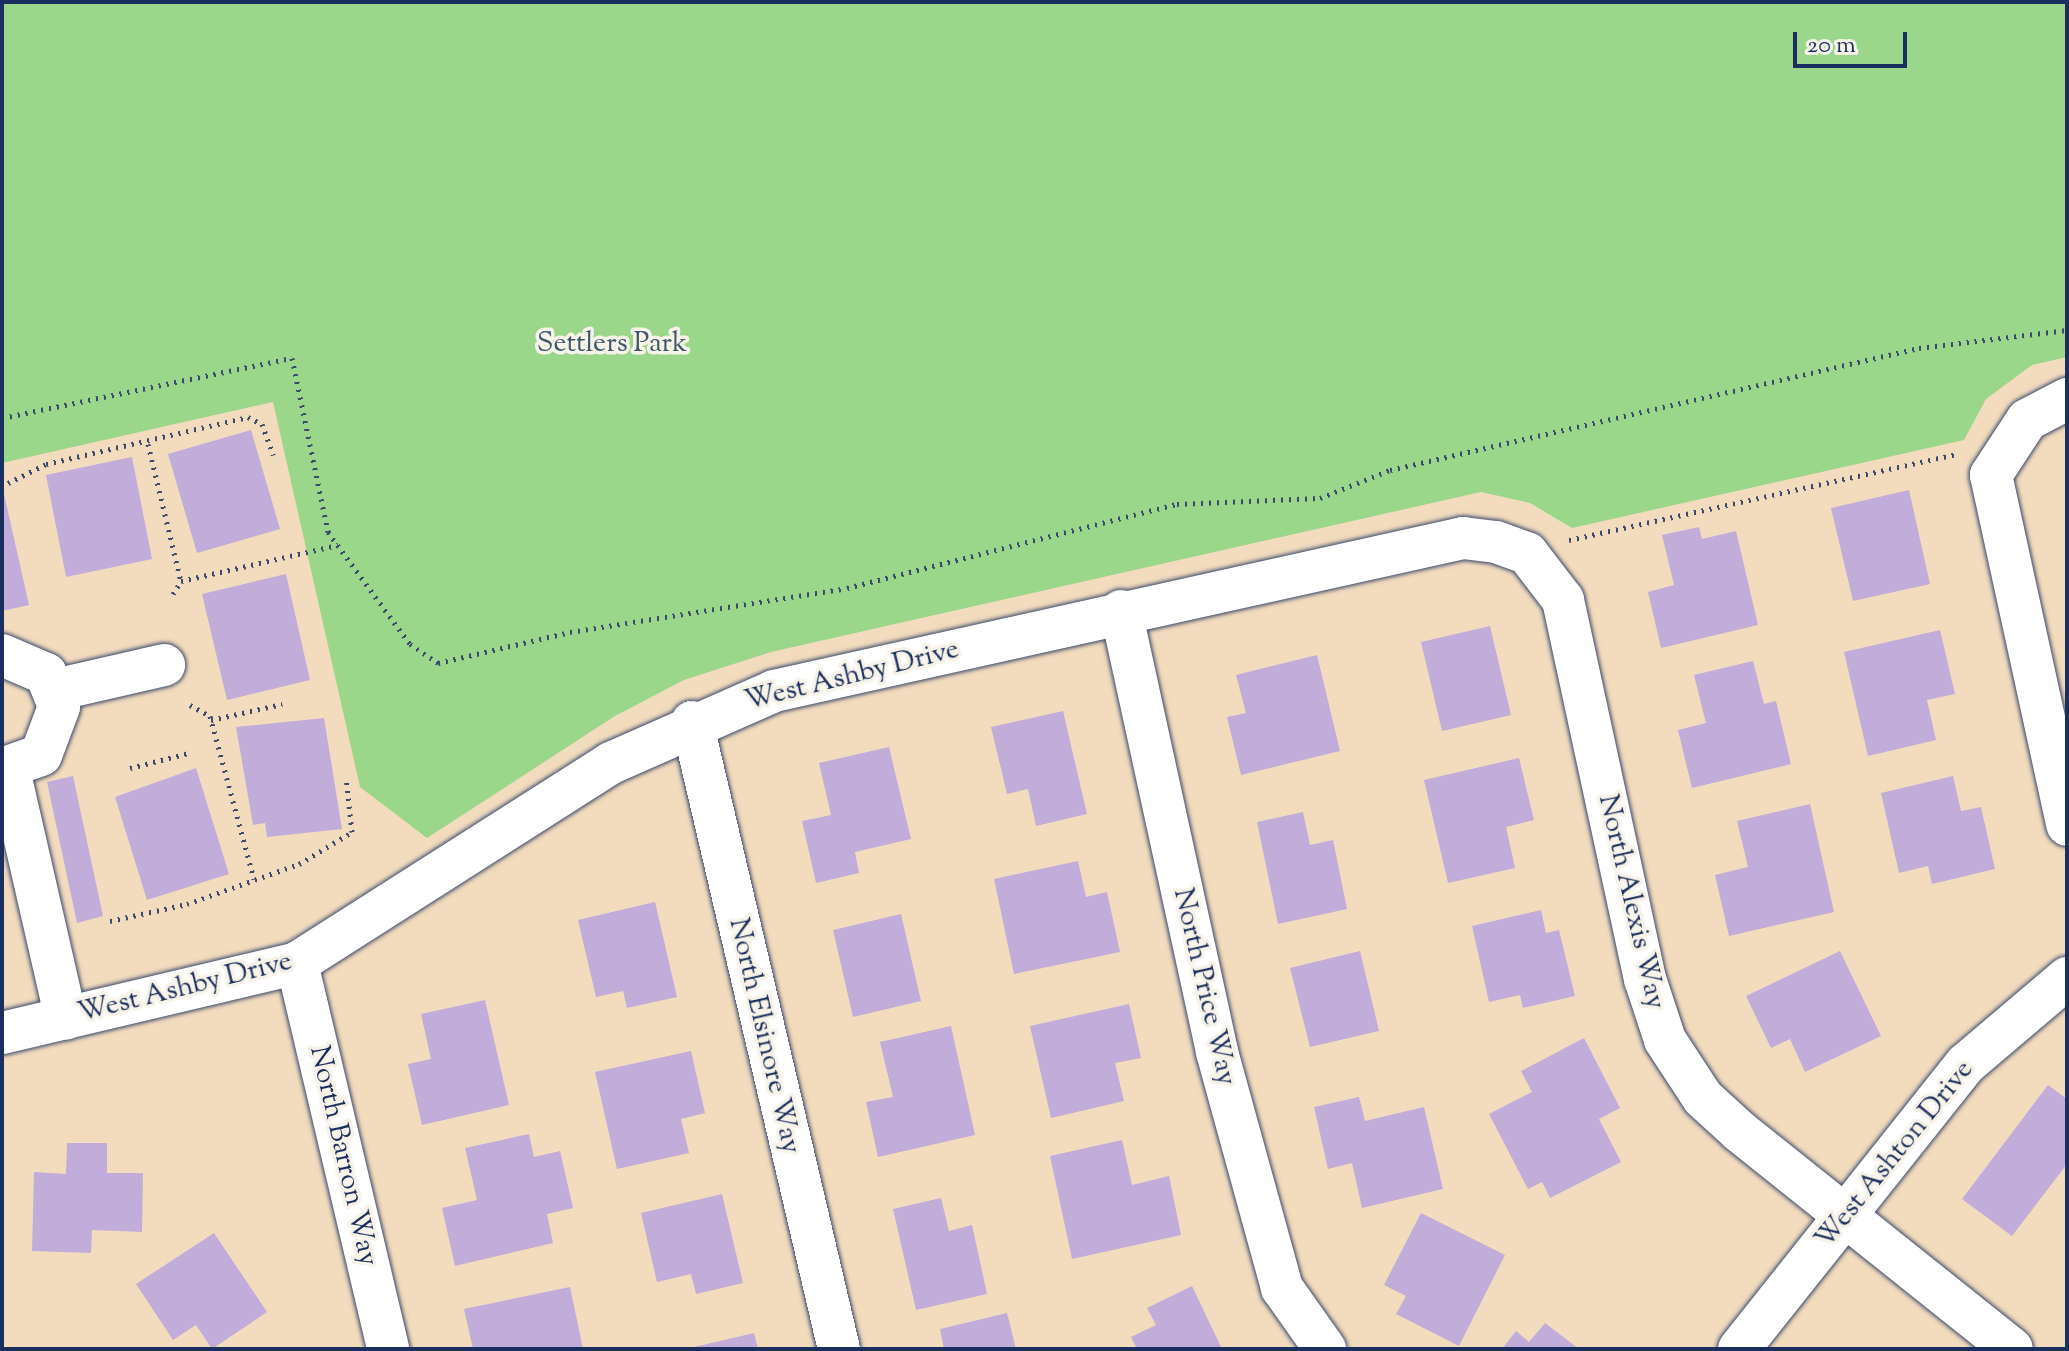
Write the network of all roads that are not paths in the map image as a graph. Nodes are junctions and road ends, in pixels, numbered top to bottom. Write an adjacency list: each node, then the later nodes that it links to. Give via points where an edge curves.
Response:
1 (2067, 399): 9 (street, via 1988,446 1995,512)
2 (1546, 547): 3 (street, West Ashby Drive, via 1463,538); 14 (street, North Alexis Way, via 1563,600 1645,979 1665,1040 1703,1098)
3 (1121, 611): 7 (street, West Ashby Drive, via 774,691); 17 (street, North Price Way, via 1217,1052 1282,1288)
4 (2, 655): 6 (street, via 31,662)
5 (164, 665): 6 (street)
6 (55, 690): 8 (street, via 52,741)
7 (692, 722): 10 (street, West Ashby Drive, via 611,763); 16 (street, North Elsinore Way)
8 (6, 770): 12 (street)
9 (2067, 825)
10 (297, 963): 12 (street, West Ashby Drive); 15 (street, North Barron Way)
11 (2067, 978): 14 (street, West Ashton Drive, via 1966,1064)
12 (66, 1019): 13 (street, West Ashby Drive)
13 (2, 1033)
14 (1845, 1215): 18 (street, West Ashton Drive); 19 (street, North Alexis Way)
15 (388, 1349)
16 (839, 1349)
17 (1325, 1349)
18 (1739, 1349)
19 (2012, 1349)

